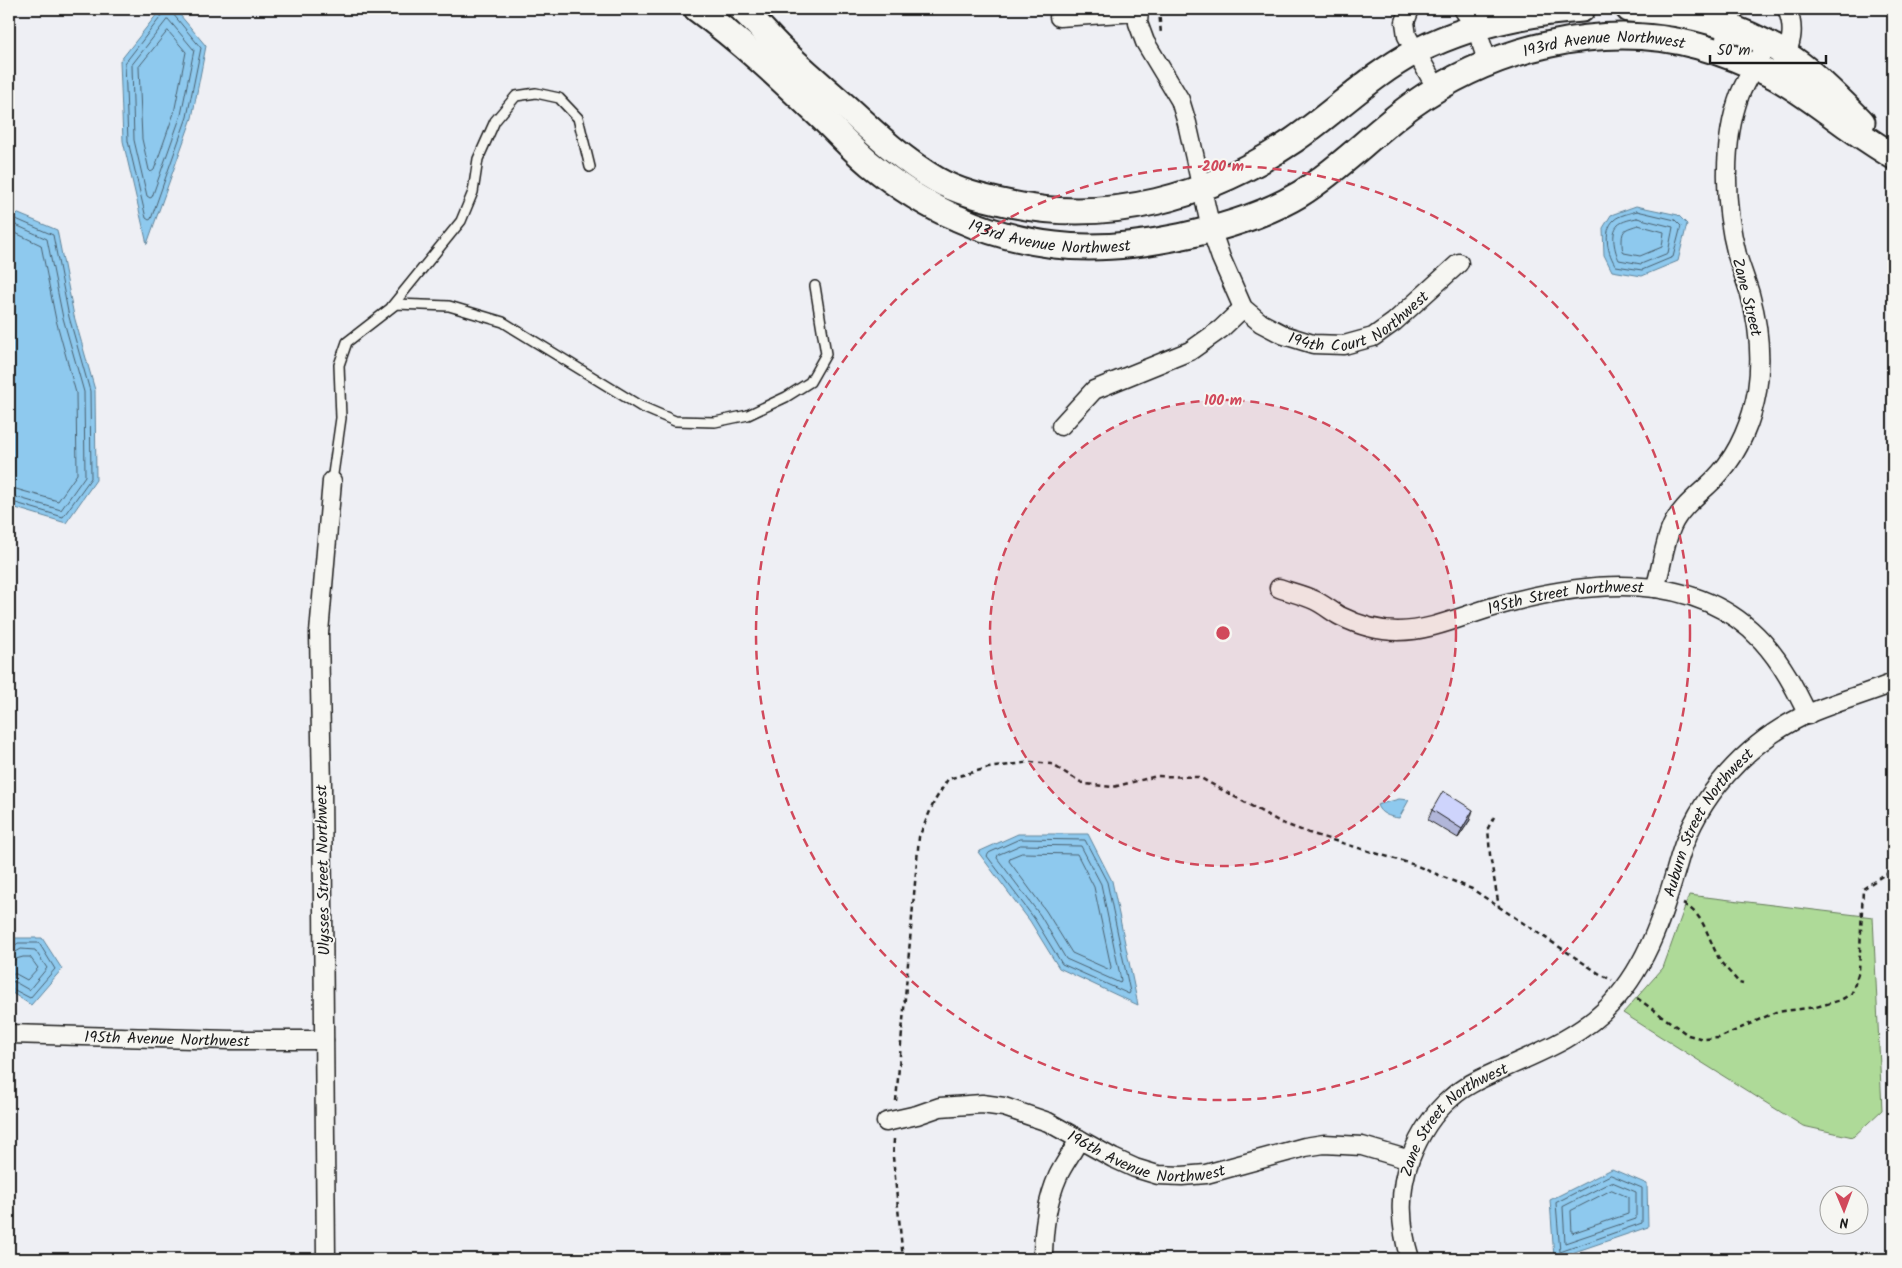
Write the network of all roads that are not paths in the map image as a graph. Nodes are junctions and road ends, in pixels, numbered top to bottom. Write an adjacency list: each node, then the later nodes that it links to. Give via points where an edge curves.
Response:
1 (697, 9): 20 (street, 193rd Avenue Northwest, via 762,61 868,163 925,202 957,218 988,230 1058,246 1136,243)
2 (742, 9): 19 (street, 193rd Avenue Northwest, via 777,45 890,146 938,181 968,194 1026,208 1088,211 1146,204)
3 (1410, 9): 12 (street, via 1405,22 1407,36)
4 (1582, 9): 9 (street, 193rd Avenue Northwest)
5 (1629, 9): 10 (street, 193rd Avenue Northwest, via 1703,19)
6 (1787, 9): 11 (street, via 1792,21 1792,38)
7 (1138, 10): 8 (street); 19 (street, 194th Court Northwest, via 1138,23 1145,42 1180,100)
8 (1059, 16)
9 (1469, 18): 12 (street, 193rd Avenue Northwest, via 1446,38); 14 (street)
10 (1733, 18): 11 (street, 193rd Avenue Northwest); 13 (street)
11 (1777, 50): 15 (street); 17 (street, 193rd Avenue Northwest, via 1818,78)
12 (1415, 52): 16 (street); 19 (street, 193rd Avenue Northwest, via 1280,149 1229,178)
13 (1720, 53): 14 (street, 193rd Avenue Northwest, via 1672,40 1590,38 1538,46); 15 (street, 193rd Avenue Northwest)
14 (1488, 63): 16 (street, 193rd Avenue Northwest)
15 (1765, 72): 17 (street, 193rd Avenue Northwest); 28 (street, Zane Street, via 1740,94 1729,148 1727,184 1733,238 1750,292 1758,332 1760,352 1756,393 1744,434 1732,457 1672,526)
16 (1437, 89): 20 (street, 193rd Avenue Northwest, via 1394,118 1347,159 1298,195 1252,216)
17 (1893, 155)
18 (590, 166): 24 (lane, via 578,118 559,98 536,93 516,96 495,121 478,159 473,192 461,221)
19 (1201, 188): 20 (street, 194th Court Northwest)
20 (1211, 229): 23 (street, 194th Court Northwest)
21 (1459, 263): 23 (street, 194th Court Northwest, via 1373,337 1344,345 1312,344 1284,335 1261,323)
22 (815, 286): 24 (lane, via 826,354 810,382 748,415 715,422 675,421 640,406 503,322 449,306 396,304)
23 (1243, 308): 25 (street, via 1190,351 1094,390)
24 (389, 309): 26 (lane, via 347,342 339,365 341,418)
25 (1061, 426)
26 (332, 481): 33 (street, Ulysses Street Northwest, via 319,633)
27 (1278, 588): 28 (street, 195th Street Northwest, via 1314,600 1359,624 1396,631 1432,626 1546,593 1611,587)
28 (1655, 588): 30 (street, 195th Street Northwest, via 1686,594 1737,618 1783,668)
29 (1893, 683): 30 (street, Auburn Street Northwest)
30 (1808, 715): 31 (street, Auburn Street Northwest, via 1758,744 1719,784 1691,830 1651,944 1613,1003)
31 (1584, 1028): 36 (street, Zane Street Northwest, via 1560,1043 1474,1082 1450,1098 1424,1128)
32 (9, 1034): 33 (street, 195th Avenue Northwest)
33 (324, 1040): 37 (street, Ulysses Street Northwest)
34 (886, 1122): 35 (street, 196th Avenue Northwest, via 940,1107 982,1104 1026,1113)
35 (1080, 1139): 36 (street, 196th Avenue Northwest, via 1135,1168 1182,1176 1206,1174 1324,1144 1362,1146 1403,1158); 38 (street, via 1051,1193 1043,1234)
36 (1410, 1157): 39 (street, Zane Street Northwest, via 1401,1211)
37 (326, 1259)
38 (1043, 1259)
39 (1410, 1259)

